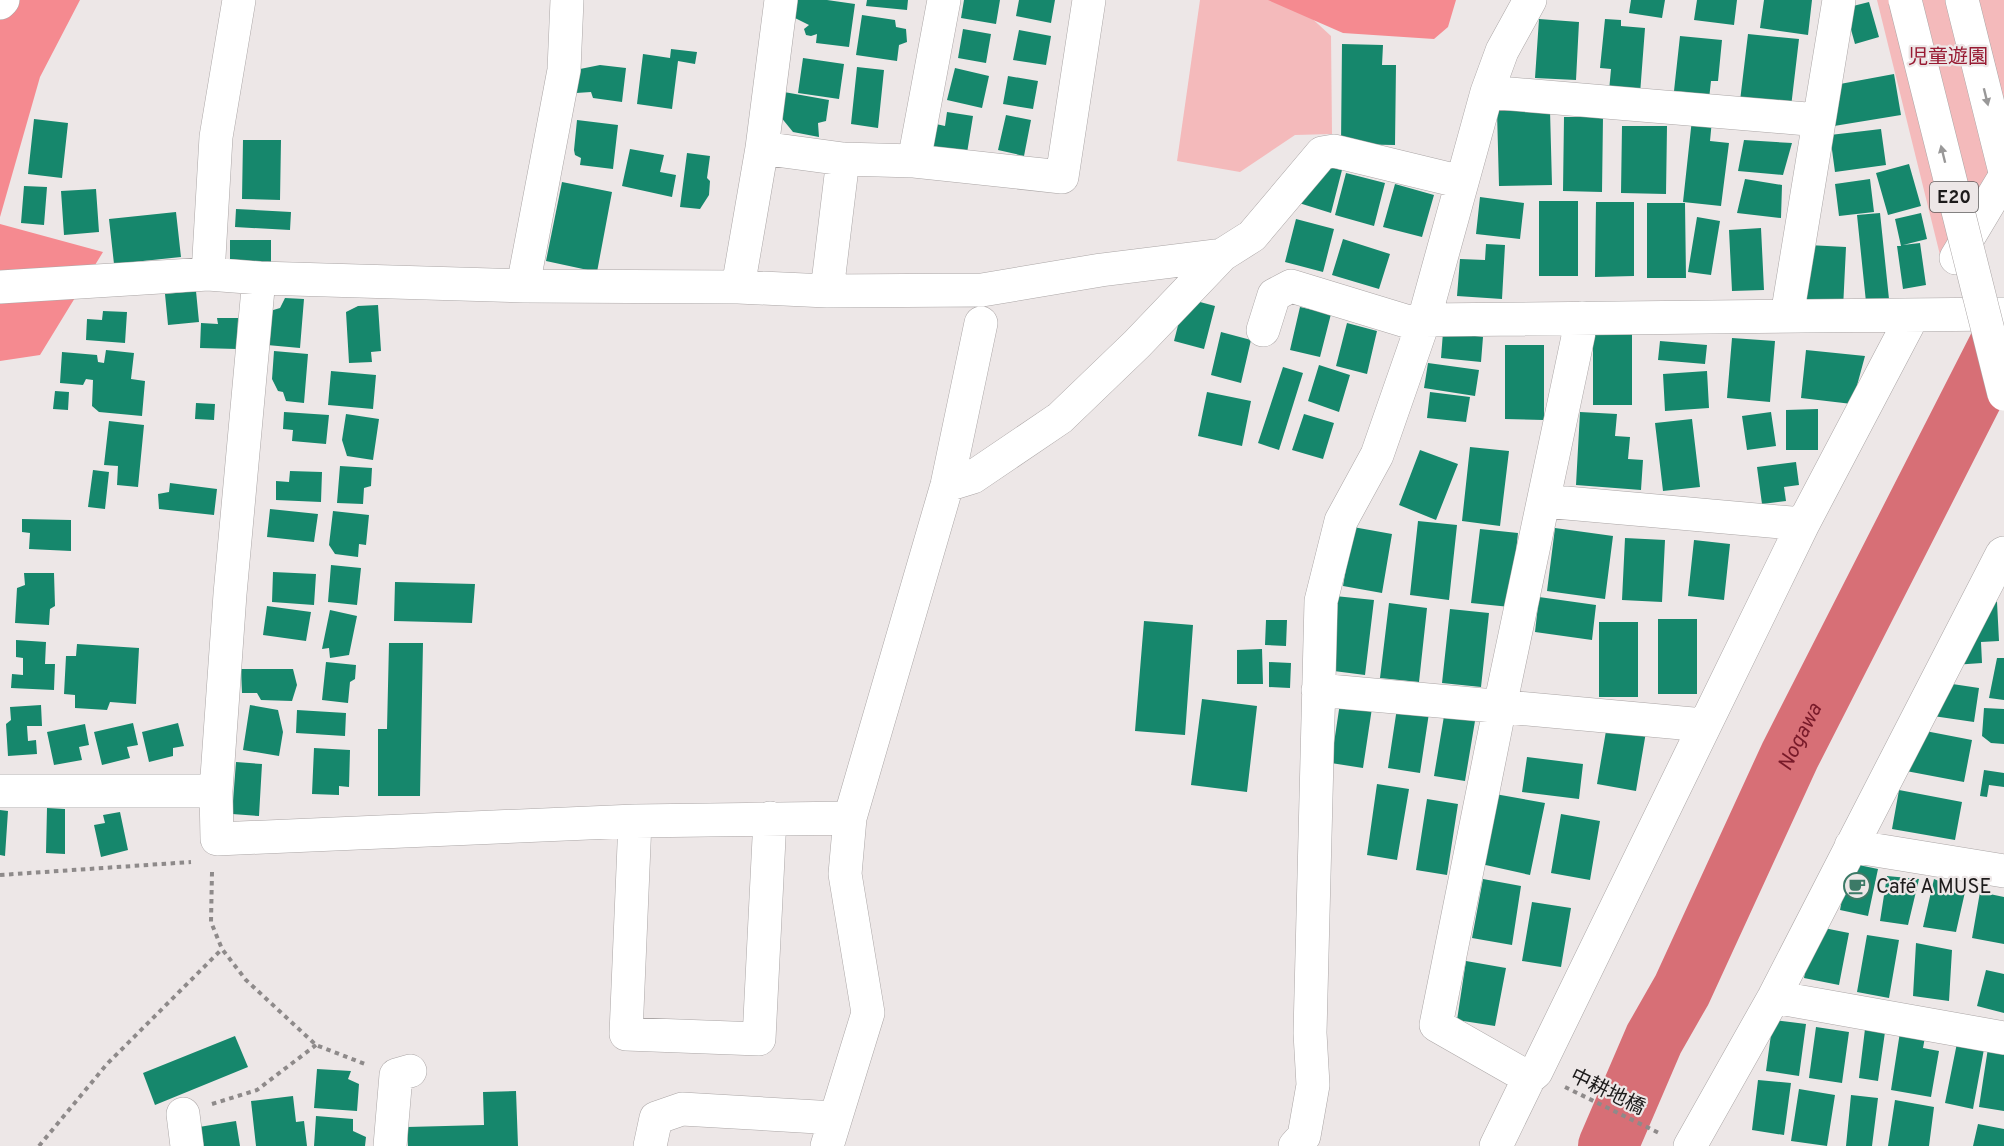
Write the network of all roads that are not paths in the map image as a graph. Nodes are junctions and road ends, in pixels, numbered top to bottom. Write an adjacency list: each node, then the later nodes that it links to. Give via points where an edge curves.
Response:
1 (239, 0): 20 (main road, via 216,136)
2 (567, 0): 22 (main road, via 564,70)
3 (781, 0): 12 (main road)
4 (944, 0): 14 (main road)
5 (1089, 0): 14 (main road, via 1062,177)
6 (1530, 0): 10 (main road, via 1502,51)
7 (1839, 0): 11 (main road)
8 (1905, 0): 33 (main road, E20, one-way to 8, bridge)
9 (1962, 0): 15 (main road, one-way to 15)
10 (1487, 92): 11 (main road); 17 (main road)
11 (1819, 120): 28 (main road)
12 (762, 148): 13 (main road); 24 (main road)
13 (843, 159): 14 (main road); 25 (main road)
14 (914, 161)
15 (2004, 168)
16 (2004, 178): 19 (main road)
17 (1462, 182): 18 (main road, via 1334,151 1322,153 1252,236); 30 (main road)
18 (1222, 255): 25 (main road, via 982,290); 34 (main road, via 1060,418 973,477)
19 (1956, 258)
20 (208, 274): 21 (main road); 23 (main road)
21 (260, 278): 22 (main road); 42 (main road, via 233,554)
22 (523, 286): 24 (main road)
23 (0, 287)
24 (738, 287): 25 (main road)
25 (827, 291)
26 (2004, 314): 27 (main road)
27 (1913, 315): 28 (main road); 36 (main road)
28 (1787, 316): 29 (main road)
29 (1582, 318): 30 (main road); 35 (main road)
30 (1424, 320): 32 (main road, via 1409,322 1291,286 1274,295); 38 (main road, via 1377,455 1341,521 1321,601)
31 (981, 323): 34 (main road)
32 (1263, 330)
33 (2004, 394)
34 (947, 485): 44 (main road)
35 (1544, 501): 36 (main road); 39 (main road)
36 (1803, 524): 40 (main road)
37 (2003, 556): 46 (main road)
38 (1318, 690): 39 (main road); 57 (main road, via 1310,1033 1313,1085 1304,1136)
39 (1500, 706): 40 (main road); 51 (main road, via 1436,1025)
40 (1704, 725): 51 (main road, via 1536,1072)
41 (0, 791): 42 (main road)
42 (216, 791): 45 (main road, via 214,850)
43 (770, 818): 44 (main road); 45 (main road); 45 (main road, via 759,1039 626,1034)
44 (850, 818): 53 (main road, via 845,874 868,1013)
45 (635, 821)
46 (1851, 846): 47 (main road); 48 (main road)
47 (2004, 871)
48 (1774, 997): 49 (main road); 59 (main road)
49 (2004, 1038)
50 (403, 1073): 55 (main road)
51 (1544, 1081): 58 (main road)
52 (183, 1114): 54 (main road)
53 (831, 1132): 56 (main road, via 682,1109 656,1118)
54 (187, 1146)
55 (390, 1146)
56 (650, 1146)
57 (1295, 1146)
58 (1496, 1146)
59 (1690, 1146)

